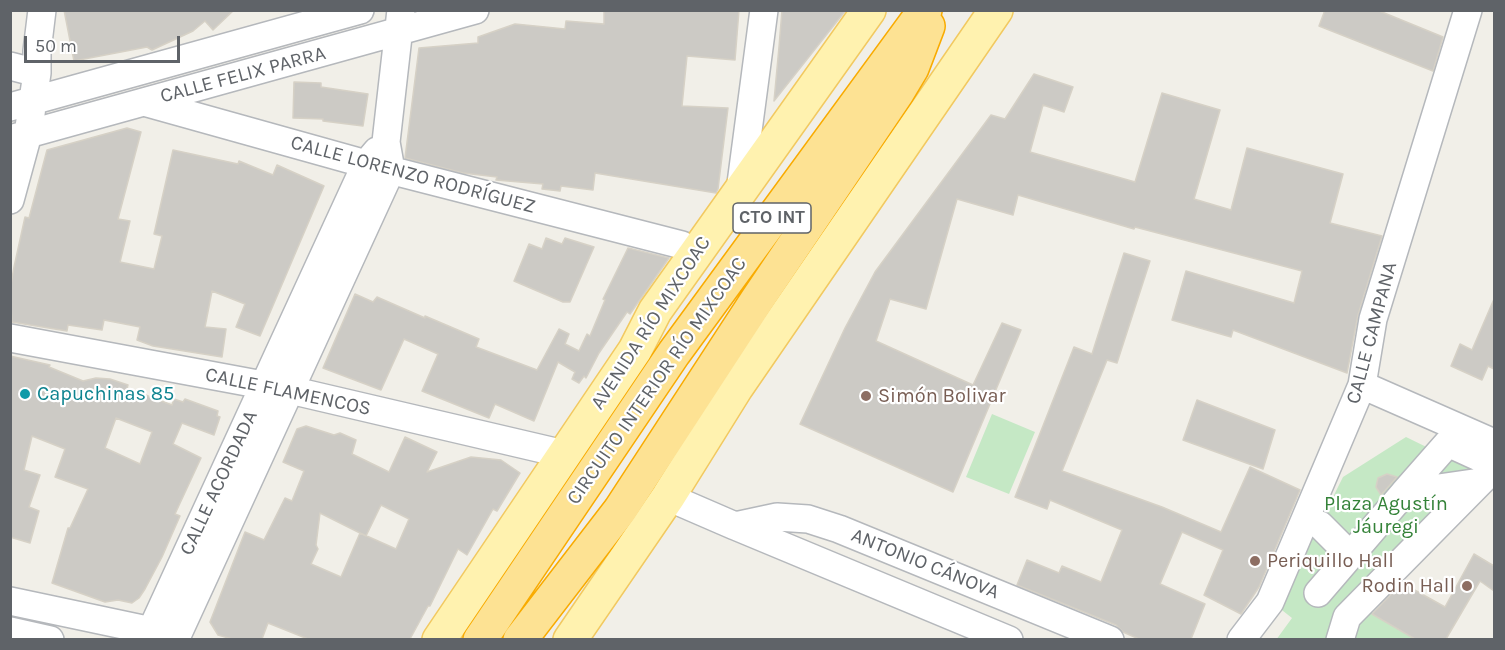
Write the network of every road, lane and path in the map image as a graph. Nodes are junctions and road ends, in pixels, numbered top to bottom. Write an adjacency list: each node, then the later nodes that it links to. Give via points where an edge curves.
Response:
1 (42, 10): 11 (street)
2 (360, 10): 13 (street, CALLE FELIX PARRA)
3 (475, 10): 10 (street, CALLE FELIX PARRA)
4 (764, 10): 16 (street)
5 (869, 10): 16 (main road, AVENIDA RÍO MIXCOAC / CTO INT)
6 (925, 10): 38 (highway, CIRCUITO INTERIOR RÍO MIXCOAC / CTO INT, via 746,252)
7 (933, 10): 39 (highway, via 919,51 897,93 620,510)
8 (996, 10): 26 (main road, CTO INT, via 736,388)
9 (1468, 10): 20 (street, CALLE CAMPANA, via 1373,319)
10 (400, 21): 12 (street, CALLE FELIX PARRA); 15 (street, via 386,142)
11 (28, 65): 13 (street)
12 (144, 102): 14 (street, CALLE FELIX PARRA); 15 (street, CALLE LORENZO RODRÍGUEZ)
13 (17, 107): 14 (street)
14 (19, 137): 17 (street)
15 (378, 167): 18 (street, CALLE LORENZO RODRÍGUEZ); 21 (street, CALLE ACORDADA)
16 (740, 191): 23 (main road, AVENIDA RÍO MIXCOAC / CTO INT, via 655,311 636,350)
17 (10, 200)
18 (682, 244)
19 (10, 338): 21 (street, CALLE FLAMENCOS)
20 (1362, 385): 22 (street); 30 (street, CALLE CAMPANA)
21 (277, 388): 23 (street, CALLE FLAMENCOS); 35 (street, CALLE ACORDADA)
22 (1494, 443)
23 (564, 454): 37 (main road, AVENIDA RÍO MIXCOAC / CTO INT)
24 (1490, 471): 25 (street); 25 (street, via 1448,443); 33 (street)
25 (1404, 493): 29 (street)
26 (668, 497): 28 (street, ANTONIO CÁNOVA); 40 (main road, CTO INT)
27 (1320, 525): 29 (street)
28 (735, 526): 41 (street, ANTONIO CÁNOVA); 42 (street, ANTONIO CÁNOVA, via 777,517 808,519)
29 (1350, 555): 31 (street)
30 (1286, 565): 31 (street); 43 (street, CALLE CAMPANA, via 1270,602)
31 (1318, 593): 33 (street)
32 (10, 601): 35 (street)
33 (1343, 628)
34 (10, 631): 36 (street)
35 (168, 637)
36 (50, 639)
37 (439, 639)
38 (480, 639)
39 (520, 639)
40 (570, 639)
41 (1009, 639)
42 (1110, 639)
43 (1241, 639)

